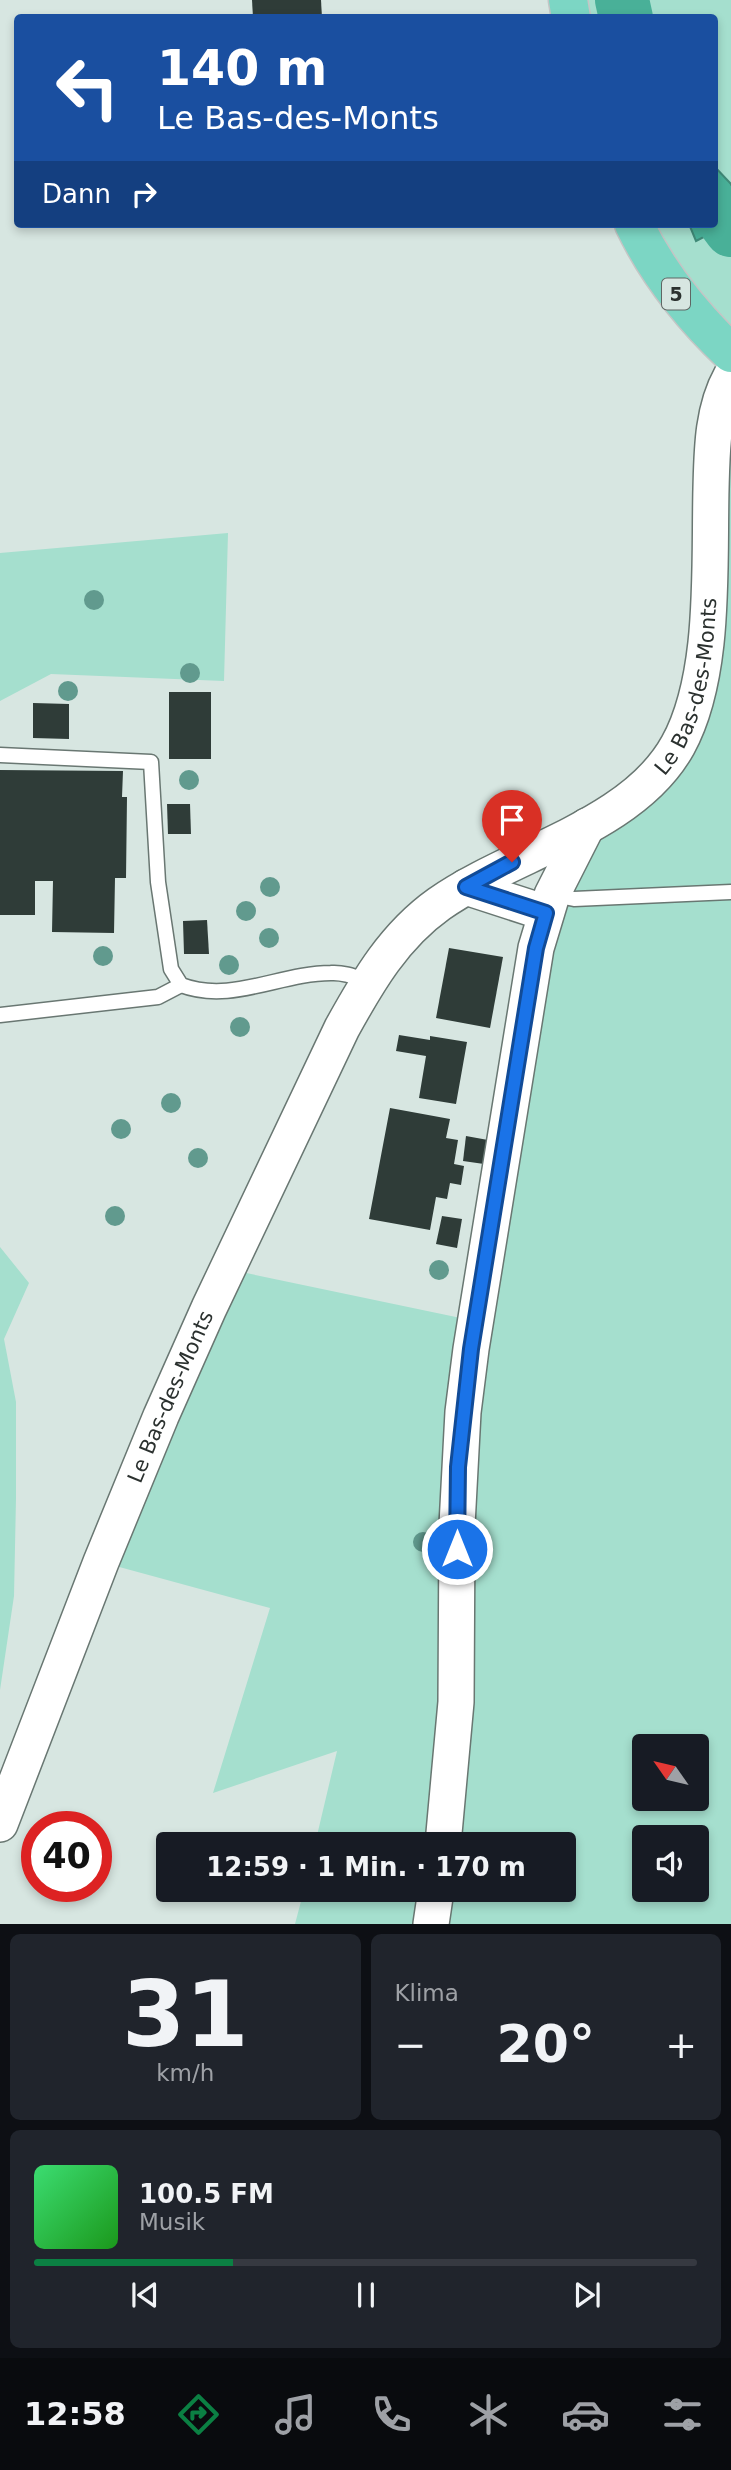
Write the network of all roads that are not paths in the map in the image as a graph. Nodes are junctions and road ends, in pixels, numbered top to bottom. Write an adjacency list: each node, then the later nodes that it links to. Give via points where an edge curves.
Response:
1 (636, 228): 2 (main road, 5, via 671,288)
2 (731, 353)
3 (731, 376): 5 (street, Le Bas-des-Monts, via 714,437 706,640 690,720 658,773 633,797)
4 (0, 755): 10 (lane, via 151,762 158,882 171,969)
5 (587, 826): 6 (street, Le Bas-des-Monts); 8 (street)
6 (466, 887): 8 (street); 9 (street, Le Bas-des-Monts, via 406,932)
7 (731, 892): 8 (lane)
8 (549, 904): 13 (street, via 536,948 463,1412 456,1702)
9 (368, 981): 10 (lane, via 334,972 231,991); 12 (street, Le Bas-des-Monts, via 177,1379)
10 (181, 985): 11 (lane, via 159,997)
11 (0, 1015)
12 (0, 1824)
13 (444, 1832)
14 (434, 1902): 15 (street)
15 (431, 1924)

